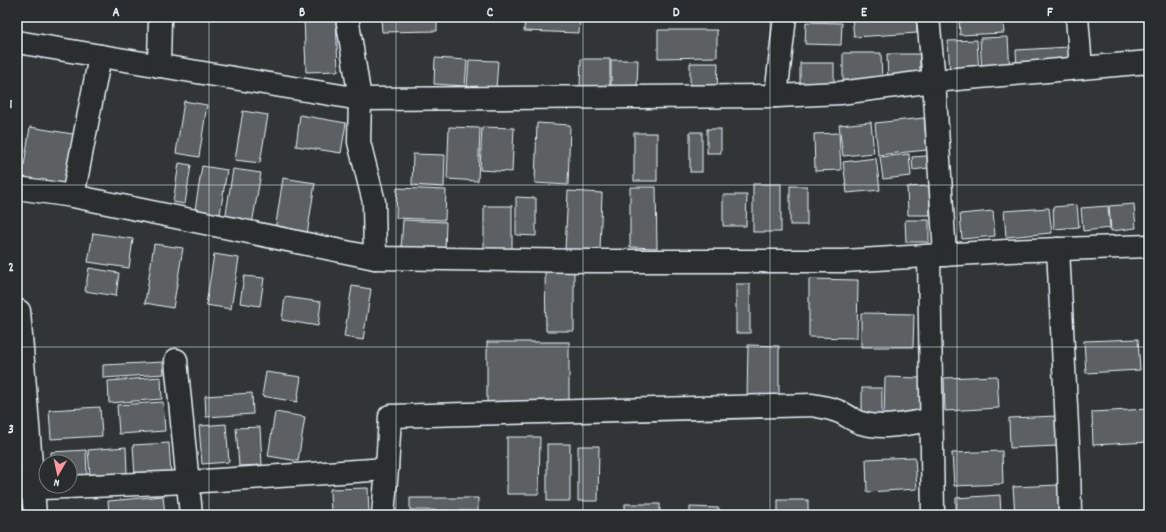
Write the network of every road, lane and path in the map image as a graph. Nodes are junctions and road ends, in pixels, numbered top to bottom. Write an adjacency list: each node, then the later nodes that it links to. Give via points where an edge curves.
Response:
1 (160, 17): 9 (street)
2 (347, 17): 13 (street)
3 (785, 17): 12 (street)
4 (928, 17): 11 (street)
5 (1077, 17): 10 (street)
6 (17, 42): 7 (street)
7 (100, 56): 9 (street); 15 (street)
8 (1149, 62): 10 (street)
9 (159, 66): 13 (street)
10 (1081, 68): 11 (street)
11 (934, 81): 12 (street, via 840,93); 18 (street)
12 (776, 96): 13 (street)
13 (360, 99): 19 (street, via 360,142 374,202)
14 (17, 188): 15 (street)
15 (74, 196): 19 (street)
16 (1149, 246): 17 (street)
17 (1058, 249): 18 (street); 30 (street)
18 (937, 255): 19 (street, via 844,262); 22 (street)
19 (375, 258)
20 (19, 311): 25 (street)
21 (176, 360): 24 (street)
22 (932, 420): 23 (street, via 874,426 860,423 841,412 812,405 390,416); 29 (street)
23 (387, 469): 24 (street); 28 (street)
24 (188, 482): 25 (street); 27 (street)
25 (25, 489): 26 (street)
26 (35, 515)
27 (191, 515)
28 (383, 515)
29 (933, 515)
30 (1070, 515)

